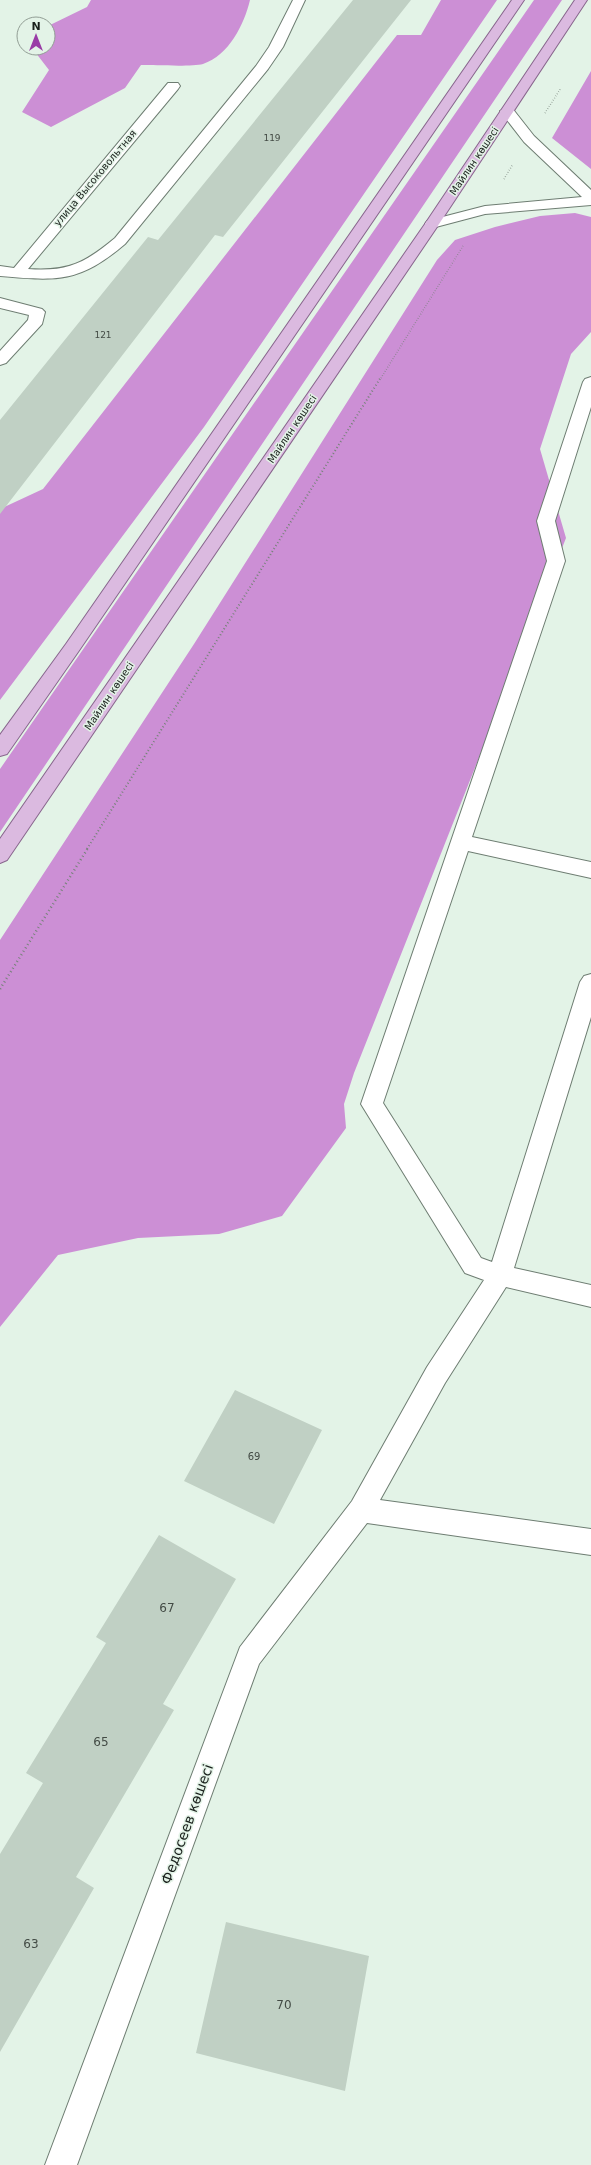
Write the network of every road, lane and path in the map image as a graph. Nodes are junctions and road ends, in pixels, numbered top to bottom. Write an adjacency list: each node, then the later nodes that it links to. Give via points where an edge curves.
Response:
1 (299, 0): 12 (street, via 262,69 120,241 101,257 80,269 52,274)
2 (518, 0): 16 (main road)
3 (581, 0): 6 (main road, Майлин көшесі)
4 (173, 86): 12 (street, улица Высоковольтная)
5 (562, 86): 7 (path)
6 (507, 111): 7 (street); 10 (main road, Майлин көшесі)
7 (529, 139): 8 (street); 9 (path)
8 (591, 200): 9 (street)
9 (485, 210): 10 (street); 21 (path)
10 (432, 224): 18 (main road, Майлин көшесі)
11 (0, 271): 12 (street)
12 (18, 272)
13 (0, 303): 14 (street, via 37,312 36,321)
14 (0, 360)
15 (591, 382): 17 (street, via 546,521 556,562)
16 (0, 749)
17 (461, 842): 19 (street); 22 (street, via 372,1104 473,1266)
18 (0, 855)
19 (591, 870)
20 (591, 982): 22 (street, Федосеев көшесі)
21 (0, 989)
22 (500, 1275): 23 (street); 24 (street, Федосеев көшесі, via 436,1375)
23 (591, 1296)
24 (361, 1510): 25 (street); 26 (street, Федосеев көшесі, via 249,1656)
25 (591, 1542)
26 (61, 2165)

